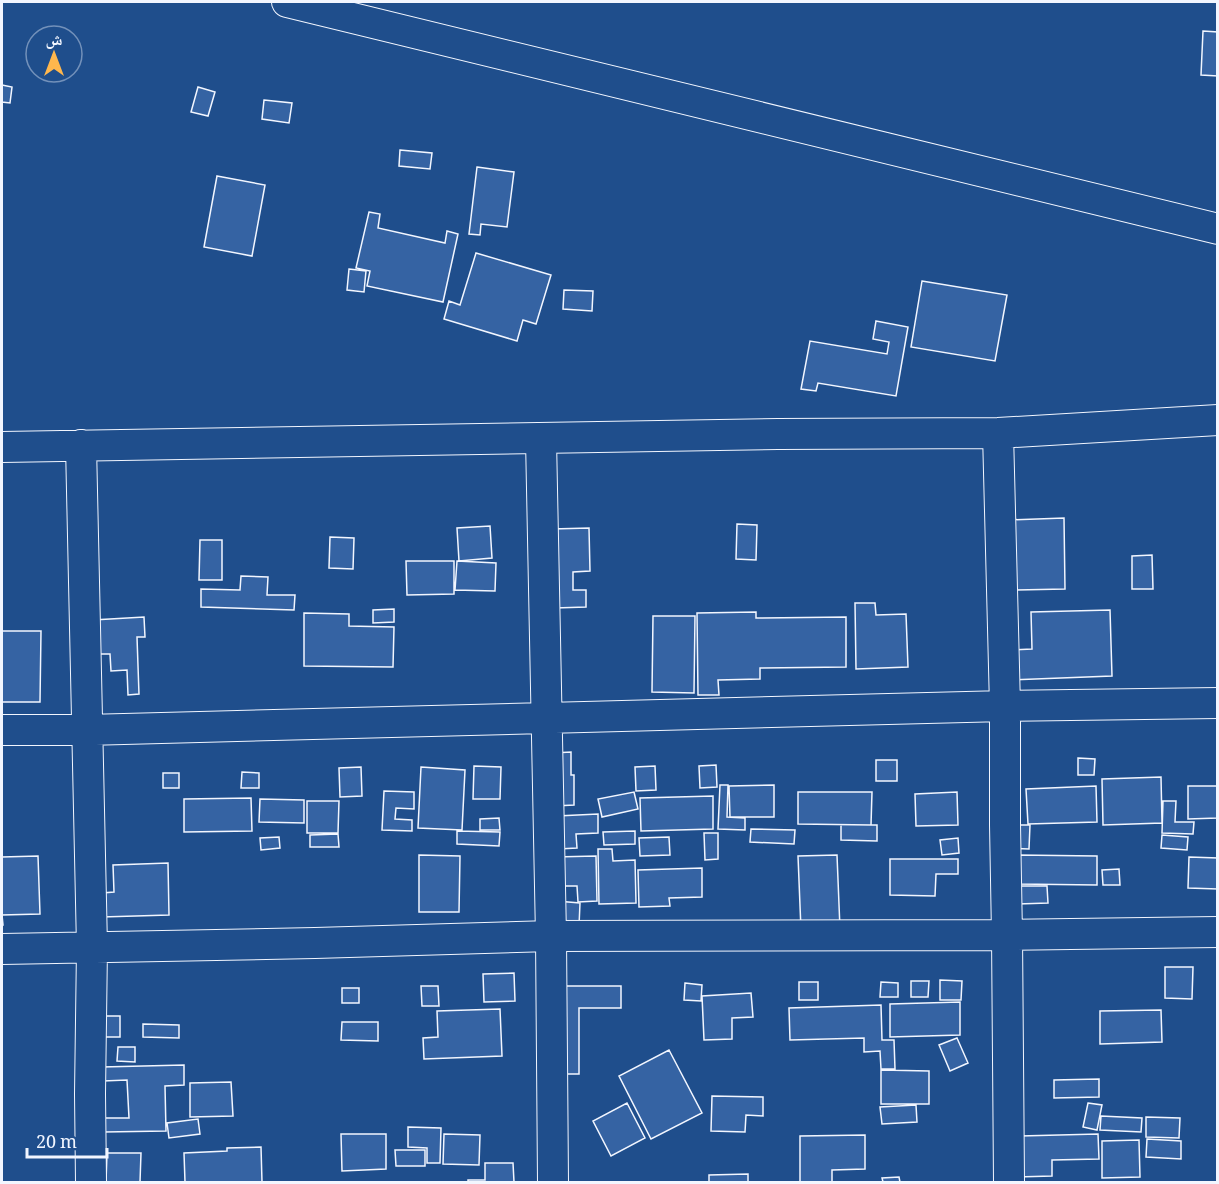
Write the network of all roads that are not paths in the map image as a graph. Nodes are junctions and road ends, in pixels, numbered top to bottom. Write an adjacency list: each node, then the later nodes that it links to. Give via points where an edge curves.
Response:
1 (287, 2): 2 (street)
2 (1218, 229)
3 (1218, 420): 4 (street)
4 (998, 433): 5 (street); 9 (street)
5 (541, 439): 6 (street); 10 (street)
6 (81, 445): 7 (street); 12 (street)
7 (2, 447)
8 (1218, 703): 9 (street)
9 (1005, 706): 10 (street); 14 (street)
10 (547, 718): 12 (street); 15 (street)
11 (2, 730): 12 (street)
12 (86, 730): 16 (street)
13 (1218, 932): 14 (street)
14 (1007, 935): 15 (street); 20 (street)
15 (551, 936): 16 (street); 19 (street)
16 (92, 947): 17 (street); 18 (street)
17 (2, 949)
18 (91, 1182)
19 (553, 1182)
20 (1009, 1182)

